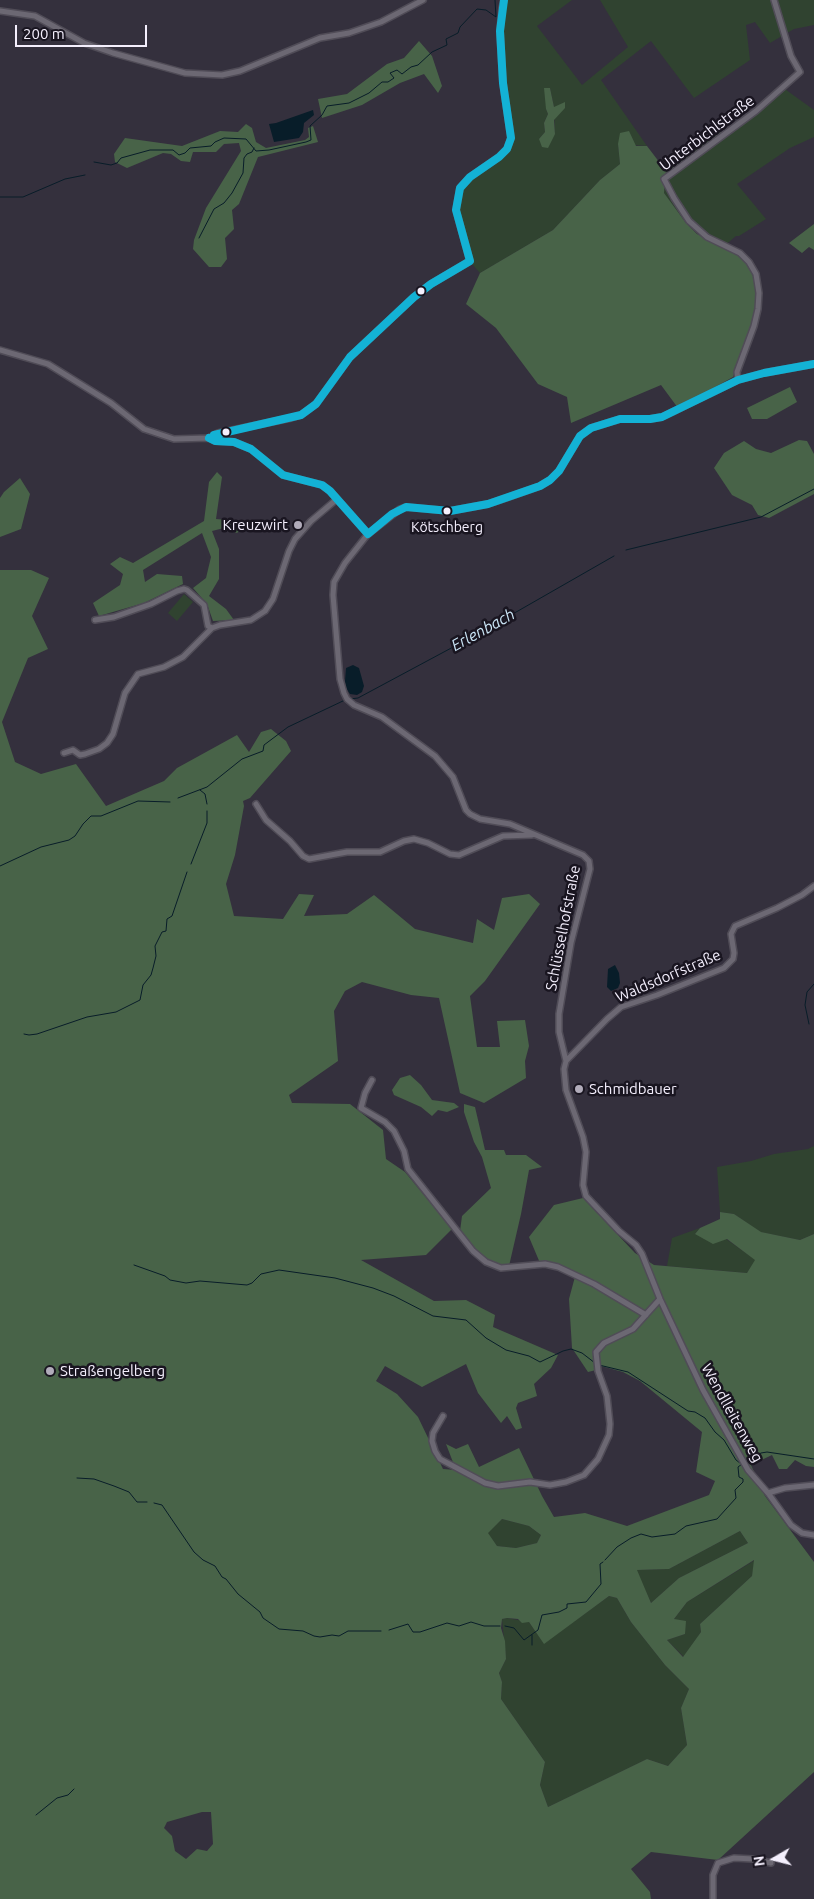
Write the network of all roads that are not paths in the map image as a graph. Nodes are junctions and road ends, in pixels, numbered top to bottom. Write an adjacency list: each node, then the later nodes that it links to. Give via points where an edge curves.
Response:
1 (423, 0): 4 (street, via 380,22 349,33 320,38 240,71 222,75 185,73 113,53 84,43 35,16)
2 (504, 0): 8 (street, via 500,31 502,83 511,138 508,149 460,188 456,210 470,261 414,297 350,357 316,404 296,416 218,433)
3 (774, 0): 7 (street, Unterbichlstraße, via 791,56 800,72 756,111 664,179 689,221 707,237 740,253 756,274 758,309 737,372)
4 (0, 12)
5 (0, 350): 8 (street, via 48,364 155,434 174,439)
6 (814, 364): 7 (street, Schlüsselhofstraße)
7 (738, 380): 10 (street, Schlüsselhofstraße, via 670,415 656,419 620,419 588,430 580,436 559,471 540,486 488,504 450,511 406,507)
8 (209, 438): 9 (street, via 251,449 283,475 322,485)
9 (337, 499): 10 (street); 12 (street, via 295,539 273,599 265,611 251,620)
10 (368, 534): 15 (street, Schlüsselhofstraße, via 345,563 334,586 340,679 344,693 351,704 382,717 435,756 453,777 470,814 510,824)
11 (95, 620): 12 (street, via 114,617 184,589 204,605 208,626)
12 (212, 628): 13 (street, via 183,657 164,667 138,674 125,693 113,734 107,743 85,754 80,755 73,750)
13 (64, 753)
14 (256, 804): 15 (street, via 266,820 309,859 347,852 380,852 414,839 459,855 503,836)
15 (532, 835): 17 (street, Schlüsselhofstraße, via 583,855 590,864 571,943 558,1020)
16 (814, 886): 17 (street, Waldsdorfstraße, via 777,908 735,926 731,934 734,953 730,964 621,1007)
17 (566, 1061): 19 (street, via 564,1084 586,1152 583,1185 586,1196 638,1248)
18 (372, 1080): 20 (street, via 361,1108 394,1131 408,1169 473,1251 500,1268 545,1264 558,1267)
19 (660, 1299): 20 (street); 23 (street, Wendlleitenweg, via 703,1390 748,1470)
20 (646, 1315): 21 (street, via 633,1329 604,1343 596,1352 610,1414 609,1435 598,1459 575,1479 550,1485 530,1482 498,1486 470,1476 440,1458 435,1451 433,1433)
21 (443, 1416)
22 (814, 1485): 23 (street)
23 (768, 1493): 24 (street, Wendlleitenweg, via 791,1525 802,1533)
24 (814, 1535)
25 (771, 1864): 26 (street, via 734,1858 718,1863 712,1875)
26 (712, 1899)

